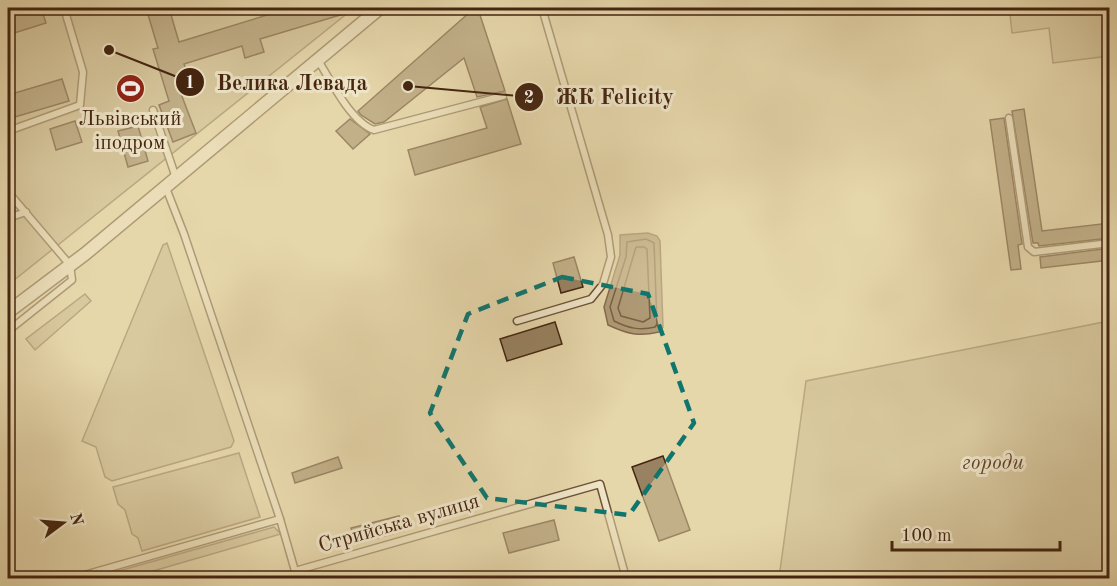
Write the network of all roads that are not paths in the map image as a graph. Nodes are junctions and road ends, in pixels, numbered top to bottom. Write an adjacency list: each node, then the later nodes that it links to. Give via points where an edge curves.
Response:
1 (64, 8): 8 (lane, via 84,72 80,105)
2 (380, 8): 4 (street)
3 (542, 8): 17 (lane, via 608,234 611,257 603,284 591,299)
4 (318, 60): 5 (lane, via 346,105 374,130); 9 (street)
5 (503, 96)
6 (153, 110): 9 (lane)
7 (1009, 118): 14 (lane, via 1028,246 1034,252)
8 (8, 130)
9 (176, 179): 10 (street)
10 (165, 187): 15 (street); 19 (lane, Стрийська вулиця)
11 (8, 192): 12 (lane)
12 (27, 212): 13 (lane); 15 (lane)
13 (8, 218)
14 (1110, 243)
15 (70, 265): 16 (street); 18 (lane, via 72,279)
16 (8, 312)
17 (517, 321)
18 (8, 330)
19 (280, 519): 20 (lane, Стрийська вулиця); 21 (lane)
20 (295, 572): 22 (lane); 23 (lane, Стрийська вулиця, via 600,484)
21 (74, 579)
22 (289, 579)
23 (626, 579)

